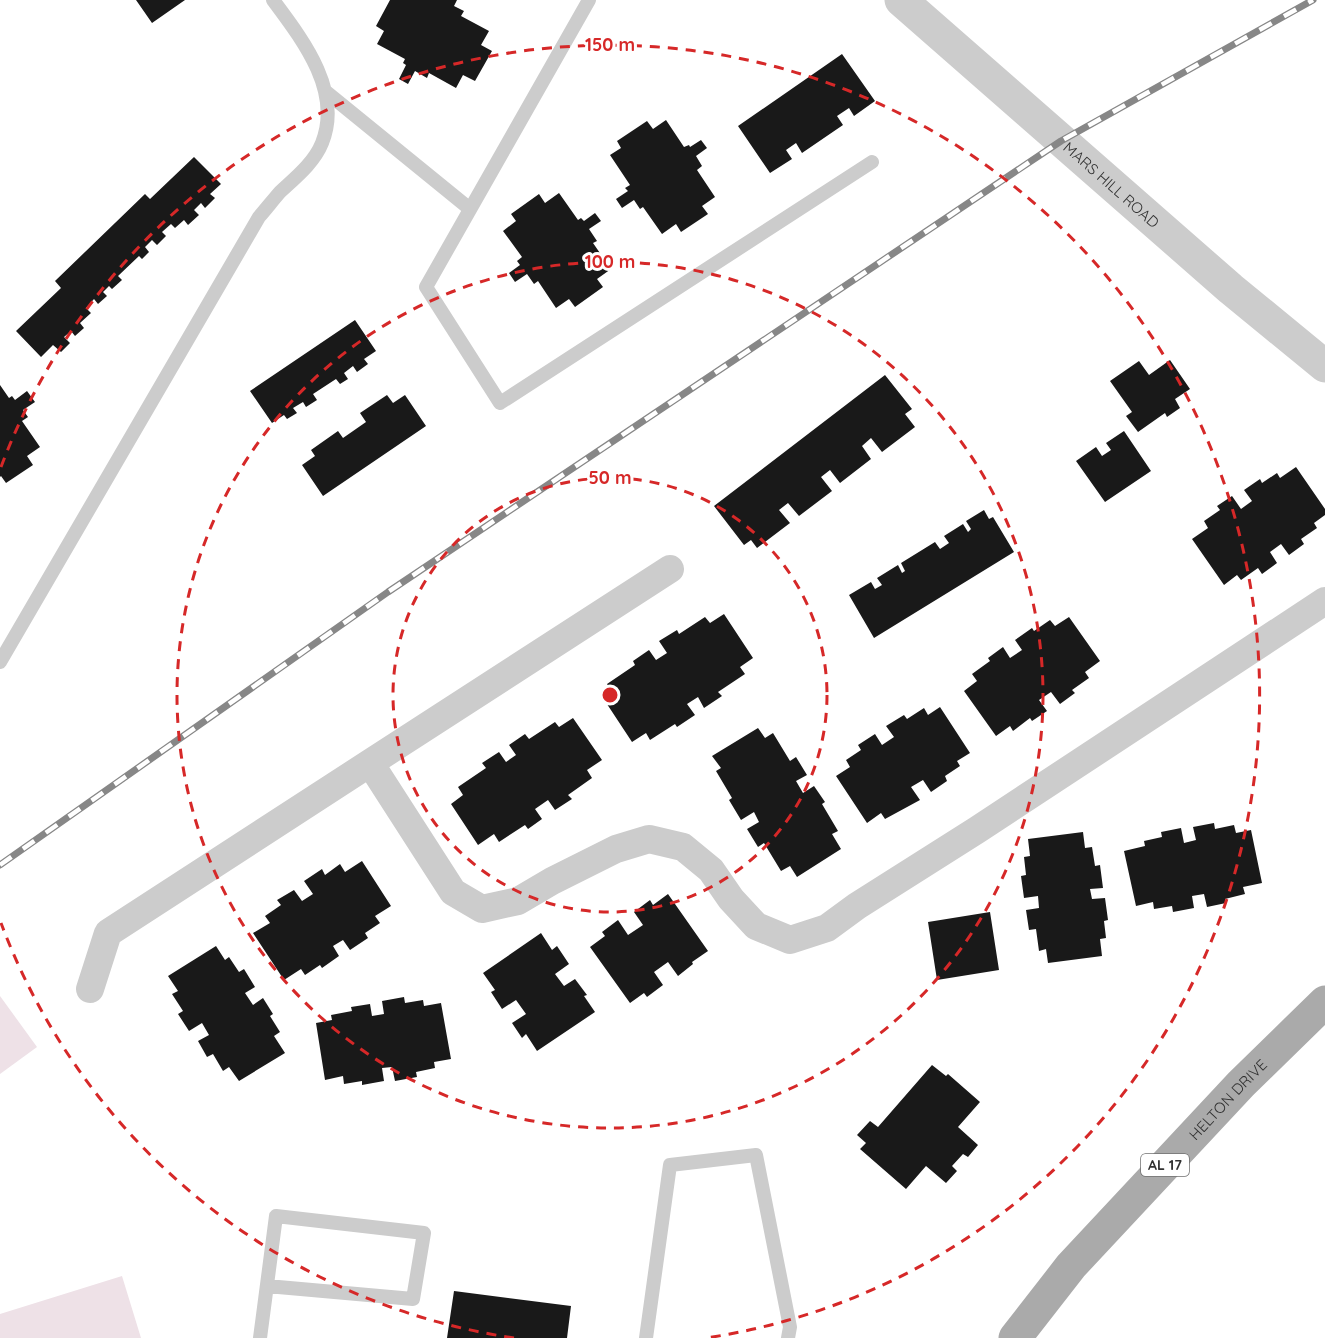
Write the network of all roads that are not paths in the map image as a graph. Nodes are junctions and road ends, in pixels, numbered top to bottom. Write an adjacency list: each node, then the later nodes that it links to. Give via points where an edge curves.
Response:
1 (273, 0): 4 (lane, via 316,65)
2 (589, 0): 6 (lane)
3 (901, 0): 7 (street, MARS HILL ROAD, via 1231,289)
4 (325, 90): 6 (lane); 10 (lane, via 328,119 322,144 302,173 259,217)
5 (872, 162): 6 (lane, via 501,403 426,287)
6 (470, 209)
7 (1325, 366)
8 (670, 569): 11 (street)
9 (1325, 601): 11 (street, via 827,928 790,940 756,926 711,870 683,847 649,839 616,849 518,901 482,909 453,892)
10 (0, 662)
11 (370, 763): 12 (street, via 108,933)
12 (90, 989)
13 (1325, 1002): 18 (main road, HELTON DRIVE / AL 17, via 1241,1083 1071,1266)
14 (267, 1286): 14 (lane, via 413,1299 424,1233 276,1216); 15 (lane)
15 (260, 1338)
16 (646, 1338): 17 (lane, via 670,1165 756,1155 790,1327)
17 (788, 1338)
18 (1015, 1338)

